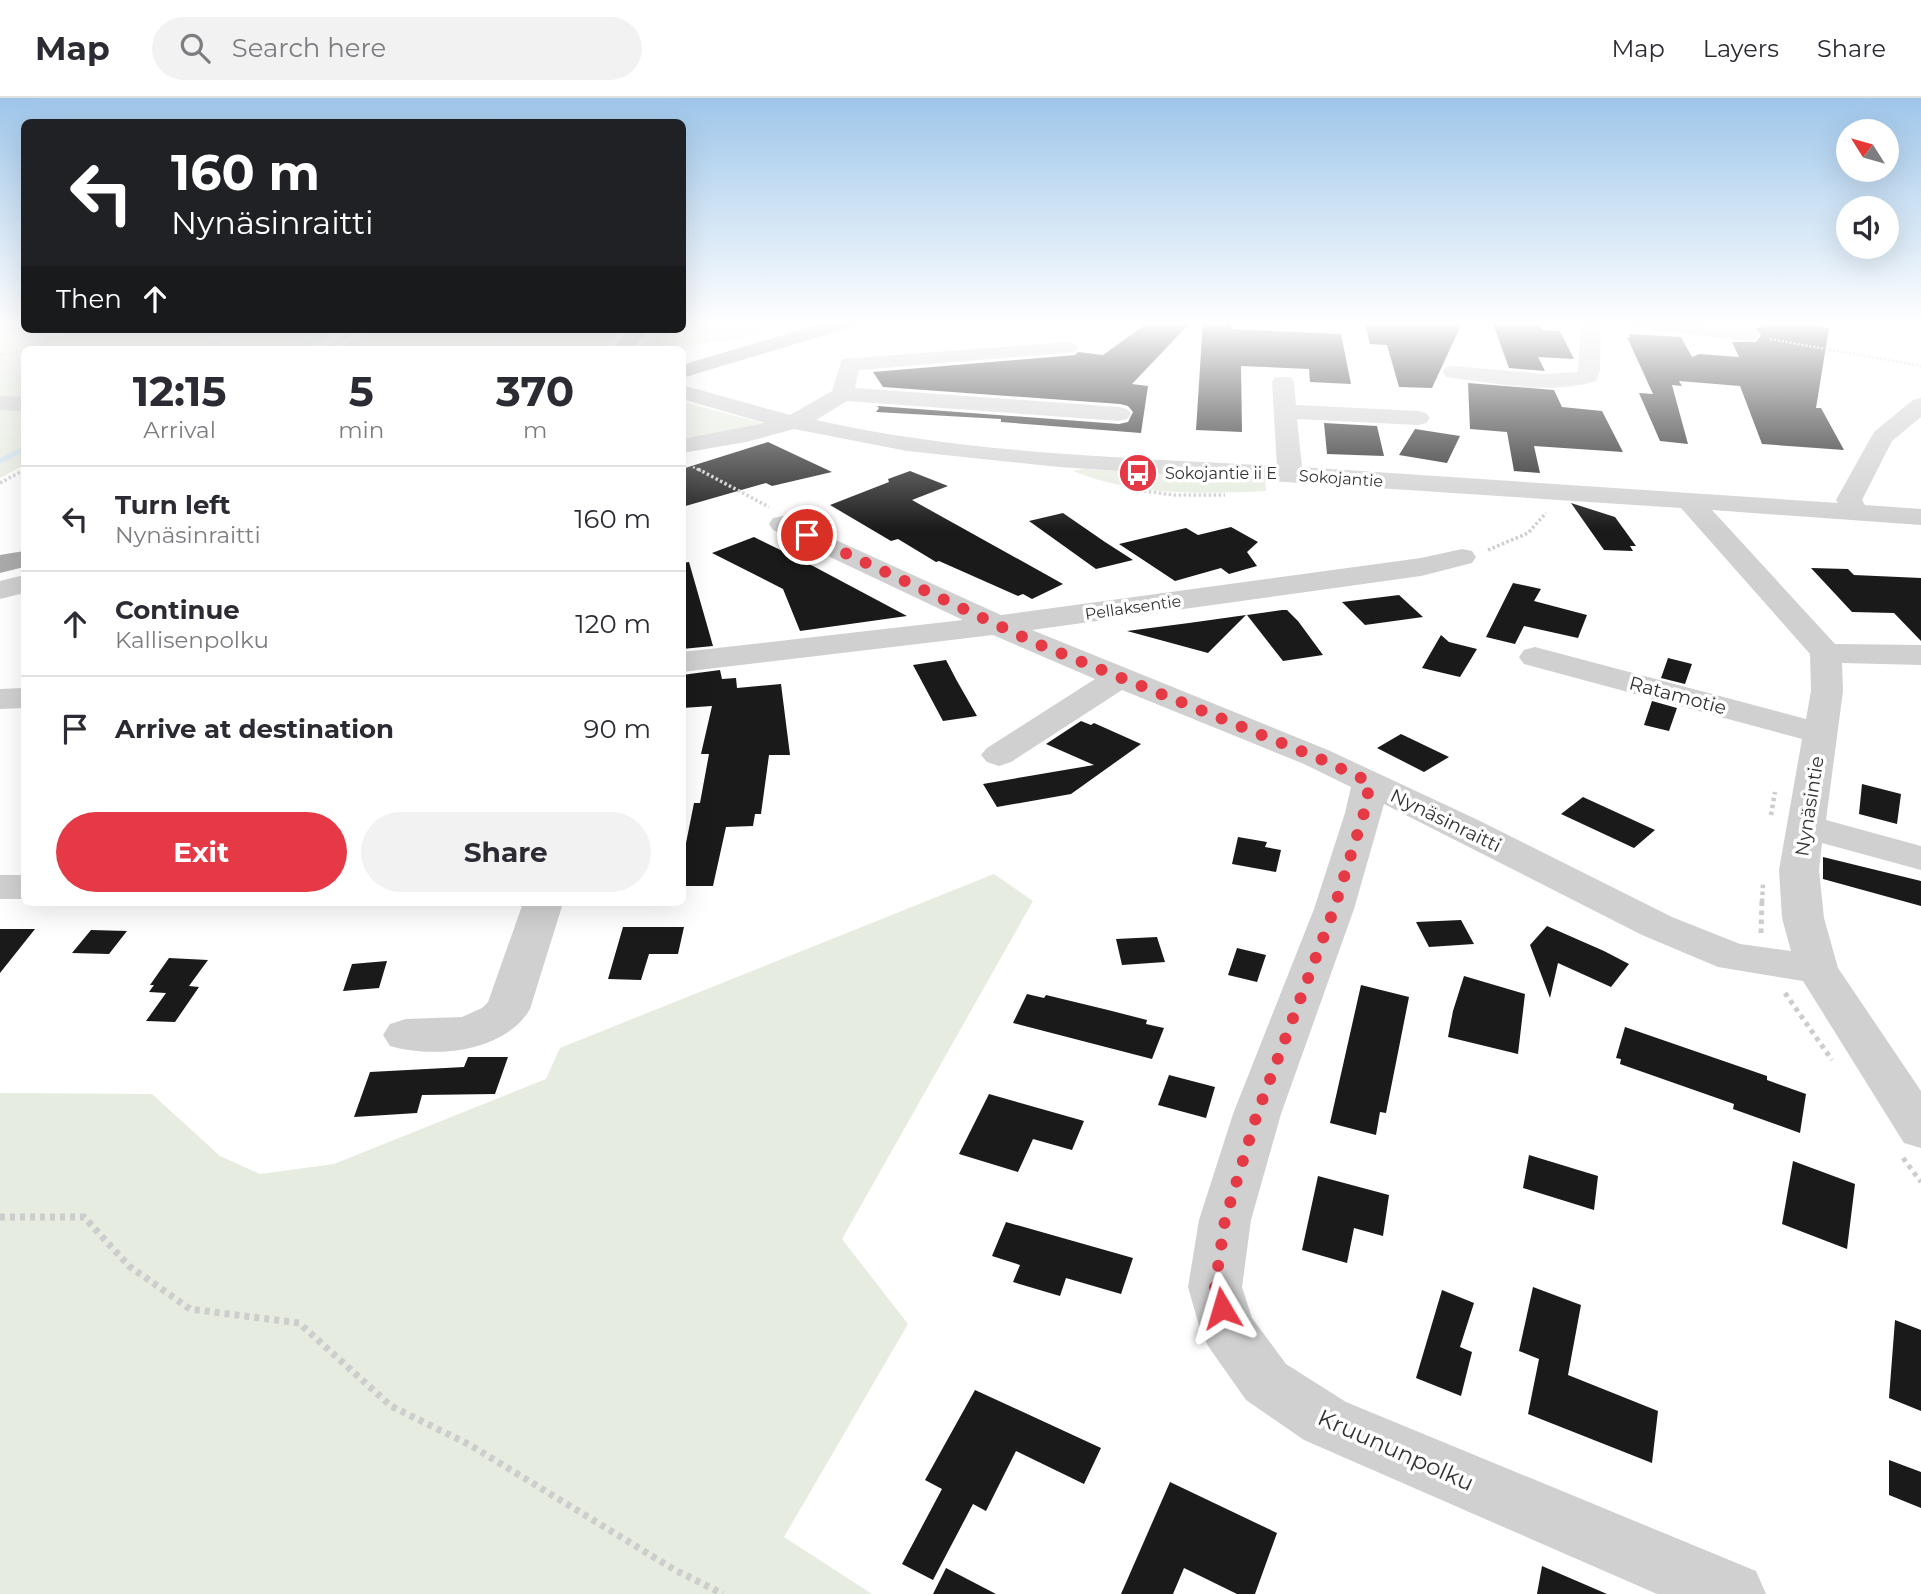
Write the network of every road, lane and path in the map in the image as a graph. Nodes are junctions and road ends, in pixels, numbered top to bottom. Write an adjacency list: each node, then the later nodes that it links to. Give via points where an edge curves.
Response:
1 (843, 391): 4 (street)
2 (1284, 391): 8 (street)
3 (686, 393): 11 (street, Sokojantie)
4 (842, 394): 9 (street); 11 (street)
5 (0, 403): 6 (street)
6 (21, 404)
7 (1921, 405): 18 (street, via 1882,437 1849,500)
8 (1285, 411): 10 (street); 14 (street)
9 (1119, 414)
10 (1418, 418)
11 (795, 423): 12 (street); 14 (street, Sokojantie, via 942,449)
12 (686, 456): 20 (path, via 761,501 785,518)
13 (21, 472): 15 (path)
14 (1290, 474): 16 (street, Sokojantie)
15 (0, 483)
16 (1542, 492): 17 (street, Sokojantie); 21 (path, via 1546,514 1536,529 1506,545)
17 (1690, 502): 18 (street, Sokojantie); 27 (street)
18 (1856, 513): 19 (street, Sokojantie)
19 (1921, 517)
20 (783, 524): 26 (street, Nynäsinraitti)
21 (1462, 557): 26 (street, Pellaksentie, via 1421,567)
22 (21, 560): 23 (main road)
23 (0, 564)
24 (21, 585): 25 (street)
25 (0, 590)
26 (1000, 625): 30 (street, Pellaksentie); 31 (street, Nynäsinraitti)
27 (1826, 653): 28 (street); 34 (street, Nynäsintie)
28 (1921, 655)
29 (1535, 657): 34 (street, Ratamotie)
30 (686, 662)
31 (1118, 678): 35 (street); 36 (street, Nynäsinraitti)
32 (21, 698): 33 (street)
33 (0, 699)
34 (1821, 734): 37 (street, Nynäsintie)
35 (999, 755)
36 (1370, 782): 42 (street, Nynäsinraitti, via 1657,926 1733,957); 47 (street, Kruununpolku, via 1334,909 1257,1114 1225,1220 1215,1287 1228,1329 1266,1382 1325,1421)
37 (1805, 826): 38 (street); 42 (street, Nynäsintie, via 1799,870 1803,918)
38 (1921, 858)
39 (0, 887): 40 (street)
40 (21, 887)
41 (542, 906): 43 (street, via 501,1018 476,1031)
42 (1816, 969): 44 (street, Nynäsintie)
43 (407, 1035)
44 (1921, 1130)
45 (0, 1217): 46 (path, via 84,1217 129,1266 190,1309 299,1323 391,1406 470,1445)
46 (723, 1594)
47 (1733, 1594)

